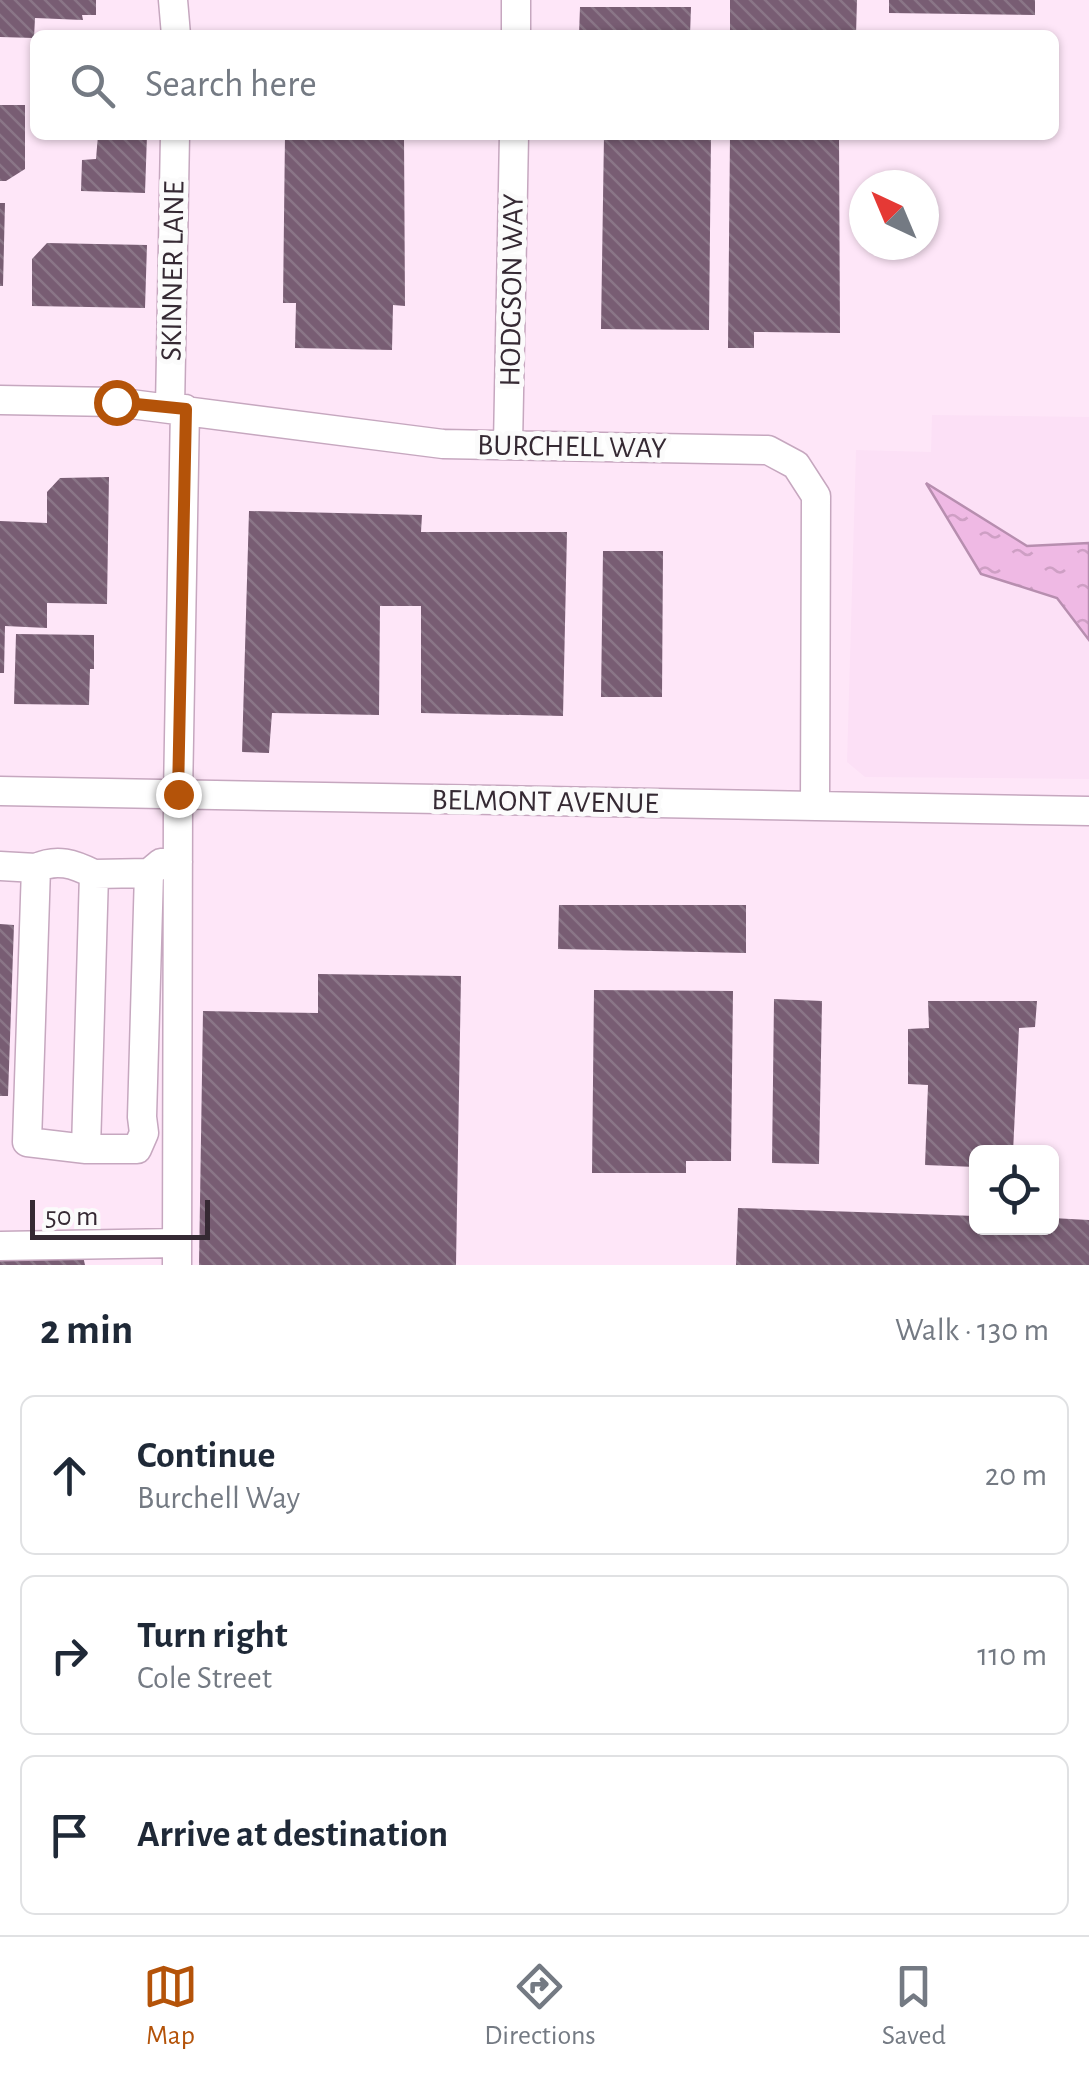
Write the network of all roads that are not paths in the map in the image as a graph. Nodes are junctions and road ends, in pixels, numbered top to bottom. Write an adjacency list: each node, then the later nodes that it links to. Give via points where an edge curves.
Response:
1 (173, 0): 3 (street)
2 (516, 0): 4 (street)
3 (176, 30)
4 (516, 30)
5 (175, 140): 8 (street, SKINNER LANE)
6 (514, 140): 9 (street, HODGSON WAY)
7 (0, 400): 8 (street, BURCHELL WAY)
8 (178, 409): 9 (street, BURCHELL WAY, via 442,444); 11 (street, SKINNER LANE)
9 (508, 445): 12 (street, BURCHELL WAY, via 768,450 796,465 816,496)
10 (0, 791): 11 (street, BELMONT AVENUE)
11 (178, 794): 12 (street, BELMONT AVENUE); 14 (street, SKINNER LANE)
12 (815, 806): 13 (street, BELMONT AVENUE)
13 (1089, 812)
14 (178, 862): 17 (street, via 161,863); 22 (street, SKINNER LANE)
15 (0, 866): 16 (street)
16 (36, 868): 18 (street, via 50,861); 19 (street)
17 (149, 873): 18 (street); 20 (street, via 144,1132 137,1149)
18 (94, 874): 20 (street)
19 (13, 1142): 20 (street)
20 (86, 1149)
21 (0, 1246): 22 (street)
22 (177, 1254)

